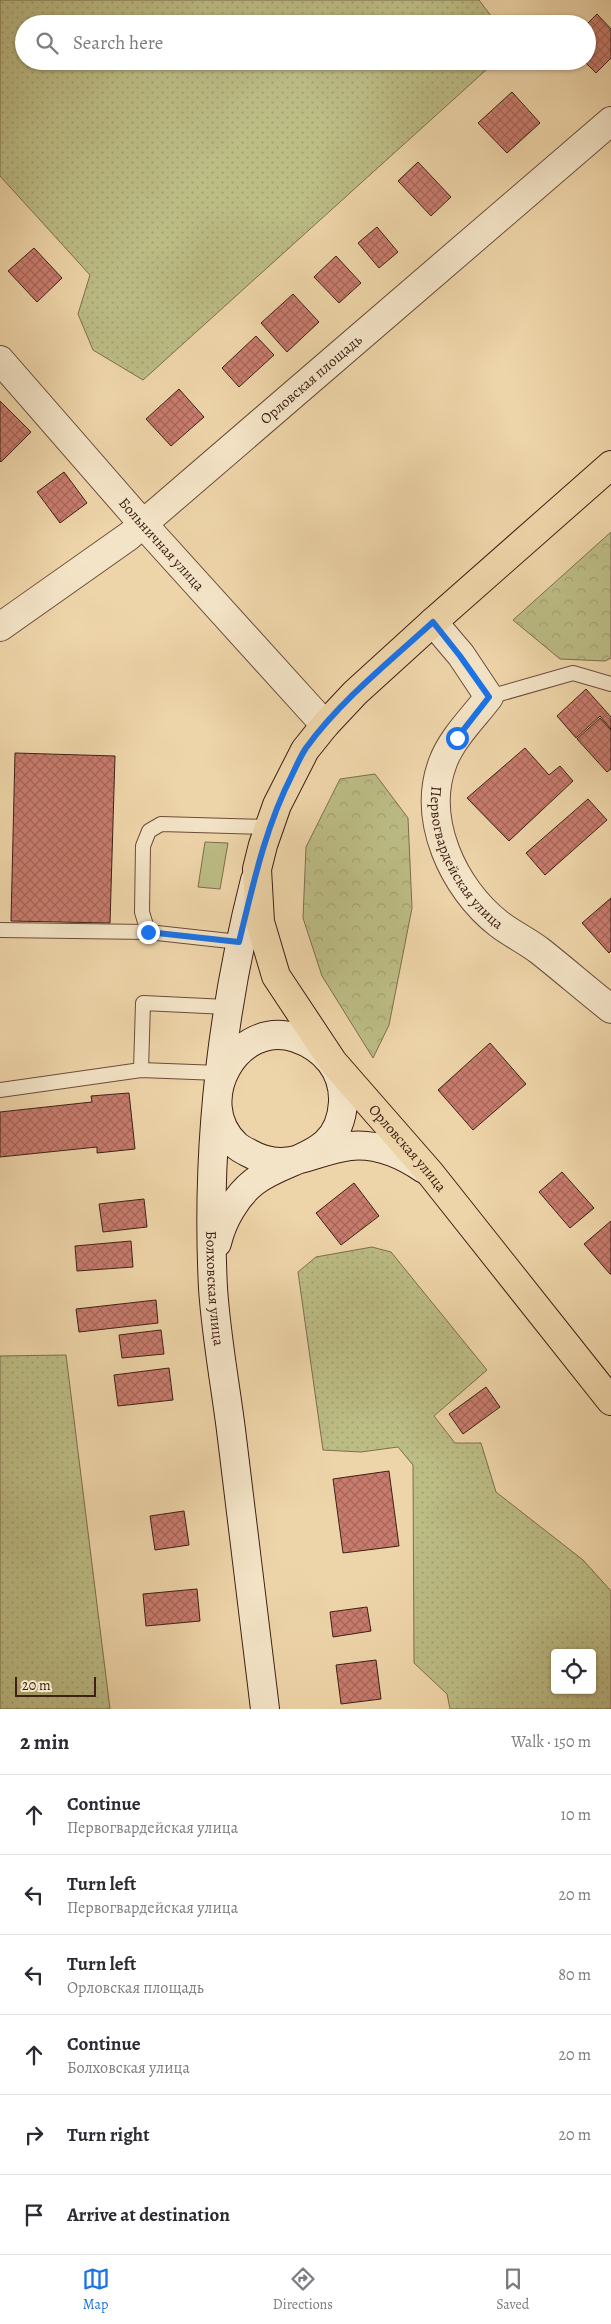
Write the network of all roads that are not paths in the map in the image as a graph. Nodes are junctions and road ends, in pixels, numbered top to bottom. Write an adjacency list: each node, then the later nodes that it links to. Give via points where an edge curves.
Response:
1 (611, 121): 4 (street, Орловская площадь)
2 (0, 360): 4 (street, Больничная улица)
3 (611, 465): 5 (main road)
4 (143, 524): 6 (street, Орловская площадь); 9 (street, Больничная улица)
5 (433, 622): 8 (street); 9 (main road)
6 (0, 627)
7 (611, 684): 8 (lane, via 573,673)
8 (489, 697): 16 (street, Первогвардейская улица, via 443,762 437,793 438,826 446,853 467,892 498,924 538,950)
9 (325, 725): 10 (main road, via 305,750)
10 (269, 827): 11 (main road); 13 (lane, via 161,824 149,831 144,846 142,912)
11 (257, 869): 14 (street, Болховская улица); 17 (main road, Орловская улица, via 260,922 276,976)
12 (0, 930): 13 (lane)
13 (148, 932): 14 (lane)
14 (239, 942): 15 (street, Болховская улица)
15 (228, 1007): 18 (lane, via 143,1003); 19 (street, Болховская улица)
16 (611, 1009)
17 (333, 1062): 19 (street, via 312,1043 289,1036 262,1038 236,1053 223,1070); 21 (street, via 343,1088 342,1117 331,1139 316,1153); 22 (main road, Орловская улица)
18 (141, 1070): 19 (lane); 20 (lane)
19 (218, 1084): 21 (street, via 222,1126 236,1145 261,1160); 23 (street, Болховская улица, via 212,1189)
20 (0, 1090)
21 (289, 1163): 22 (street, via 350,1146 371,1147 391,1150); 23 (street, via 254,1182 229,1213 218,1241)
22 (430, 1173): 24 (main road, Орловская улица)
23 (214, 1289): 25 (street, Болховская улица)
24 (611, 1401)
25 (265, 1709)

